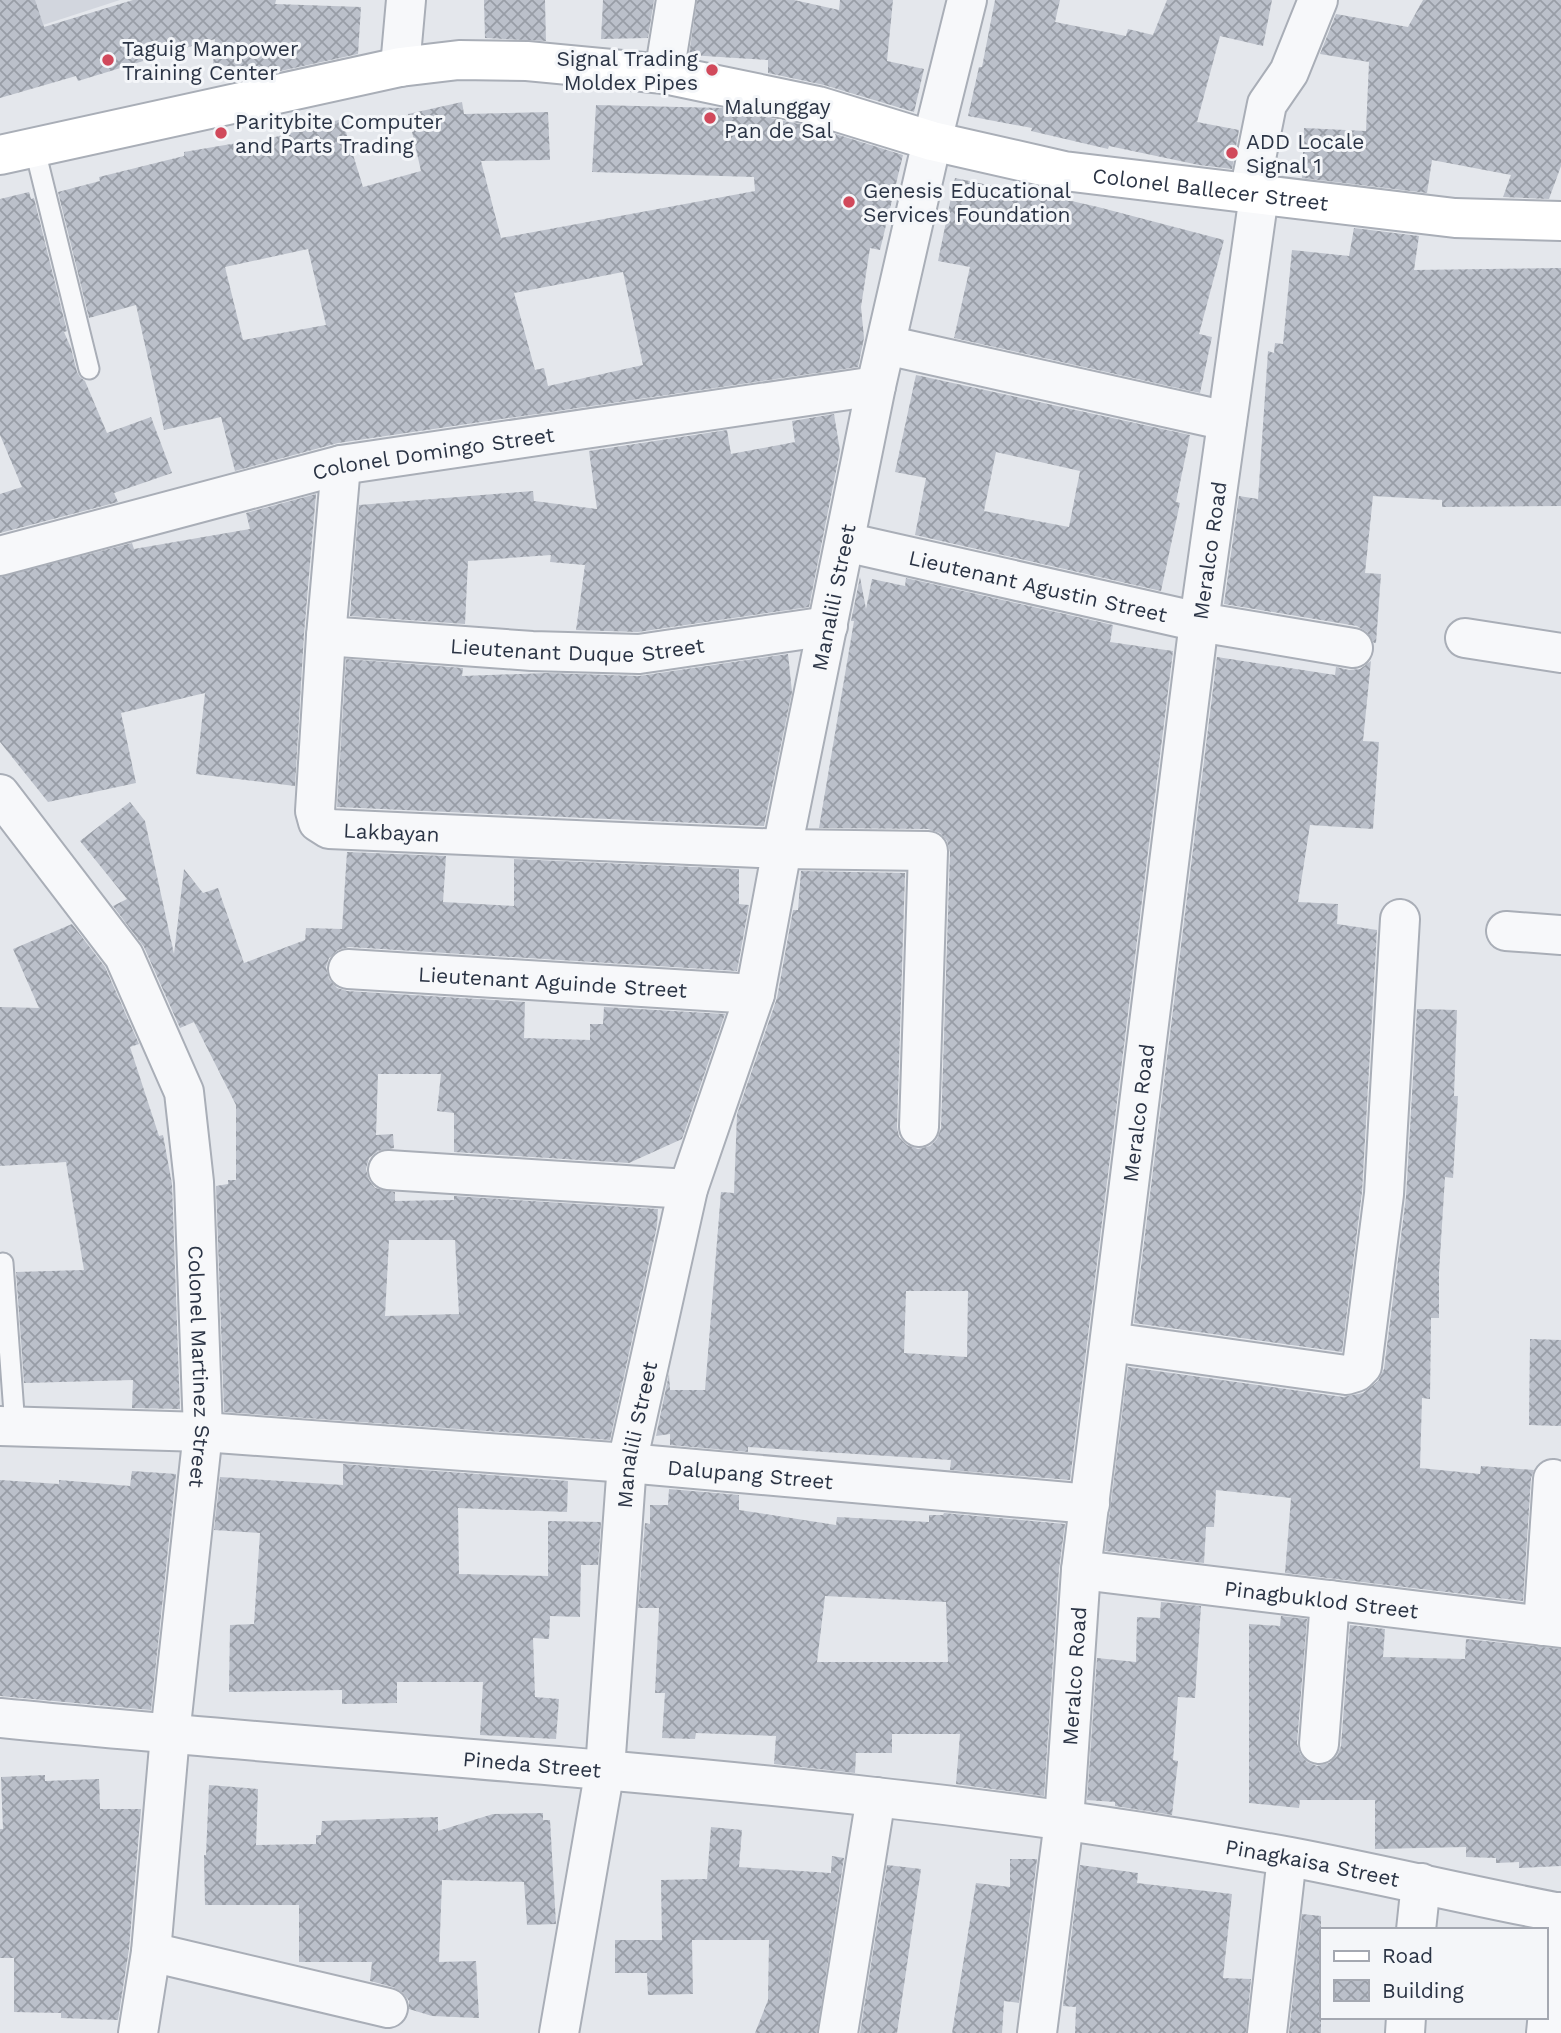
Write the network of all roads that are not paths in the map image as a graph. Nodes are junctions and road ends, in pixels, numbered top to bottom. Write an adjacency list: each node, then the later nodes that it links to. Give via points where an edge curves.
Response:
1 (406, 0): 5 (street)
2 (676, 0): 6 (street)
3 (967, 0): 7 (street, Manalili Street)
4 (1318, 0): 9 (street, Meralco Road, via 1289,72 1267,104)
5 (400, 66): 6 (street, Colonel Ballecer Street, via 459,60 527,61); 8 (street, Colonel Ballecer Street)
6 (664, 74): 7 (street, Colonel Ballecer Street, via 818,106)
7 (932, 141): 9 (street, Colonel Ballecer Street, via 1064,171); 11 (street, Manalili Street)
8 (17, 151): 12 (lane)
9 (1261, 195): 10 (street, Colonel Ballecer Street, via 1455,218); 14 (street, Meralco Road)
10 (1561, 221)
11 (886, 345): 13 (street, Manalili Street); 14 (street)
12 (89, 369)
13 (876, 386): 15 (street, Colonel Domingo Street); 16 (street, Manalili Street)
14 (1227, 421): 18 (street, Meralco Road)
15 (341, 465): 17 (street, Colonel Domingo Street); 20 (street, Lakbayan)
16 (845, 542): 18 (street, Lieutenant Agustin Street); 19 (street, Manalili Street)
17 (0, 556)
18 (1199, 621): 22 (street, Lieutenant Agustin Street); 35 (street, Meralco Road)
19 (828, 626): 20 (street, Lieutenant Duque Street, via 639,654); 25 (street, Manalili Street)
20 (326, 636): 25 (street, Lakbayan, via 315,811 318,822 329,829)
21 (1465, 638): 23 (street)
22 (1353, 648)
23 (1561, 653)
24 (0, 794): 37 (street, Colonel Martinez Street, via 124,956 184,1092 194,1182)
25 (782, 849): 30 (street, Manalili Street); 31 (street, via 929,851)
26 (1400, 919): 35 (street, via 1384,1194 1362,1366 1346,1375)
27 (1559, 928): 28 (street)
28 (1506, 931)
29 (348, 969): 30 (street, Lieutenant Aguinde Street)
30 (755, 993): 33 (street, Manalili Street)
31 (919, 1127)
32 (388, 1170): 33 (street)
33 (688, 1189): 38 (street, Manalili Street)
34 (3, 1263): 36 (lane)
35 (1110, 1342): 40 (street, Meralco Road)
36 (7, 1426): 37 (street, Dalupang Street)
37 (203, 1432): 38 (street, Dalupang Street); 45 (street, Colonel Martinez Street)
38 (627, 1463): 40 (street, Dalupang Street); 47 (street, Manalili Street)
39 (1553, 1479): 43 (street)
40 (1090, 1504): 41 (street, Meralco Road)
41 (1081, 1570): 42 (street, Pinagbuklod Street); 49 (street, Meralco Road)
42 (1330, 1600): 43 (street, Pinagbuklod Street); 46 (street)
43 (1552, 1627)
44 (0, 1718): 45 (street, Pineda Street)
45 (170, 1735): 47 (street, Pineda Street); 54 (street, Colonel Martinez Street)
46 (1319, 1744)
47 (606, 1769): 48 (street, Pineda Street); 57 (street, Manalili Street)
48 (876, 1797): 49 (street, Pineda Street); 58 (street)
49 (1064, 1821): 50 (street, Pinagkaisa Street); 59 (street, Meralco Road)
50 (1287, 1857): 51 (street, Pinagkaisa Street); 60 (street)
51 (1421, 1883): 52 (street, Pinagkaisa Street); 53 (street)
52 (1560, 1913): 61 (street)
53 (1416, 1928)
54 (151, 1952): 55 (street); 56 (street, Colonel Martinez Street)
55 (388, 2008)
56 (138, 2033)
57 (559, 2033)
58 (838, 2033)
59 (1037, 2033)
60 (1267, 2033)
61 (1546, 2033)

